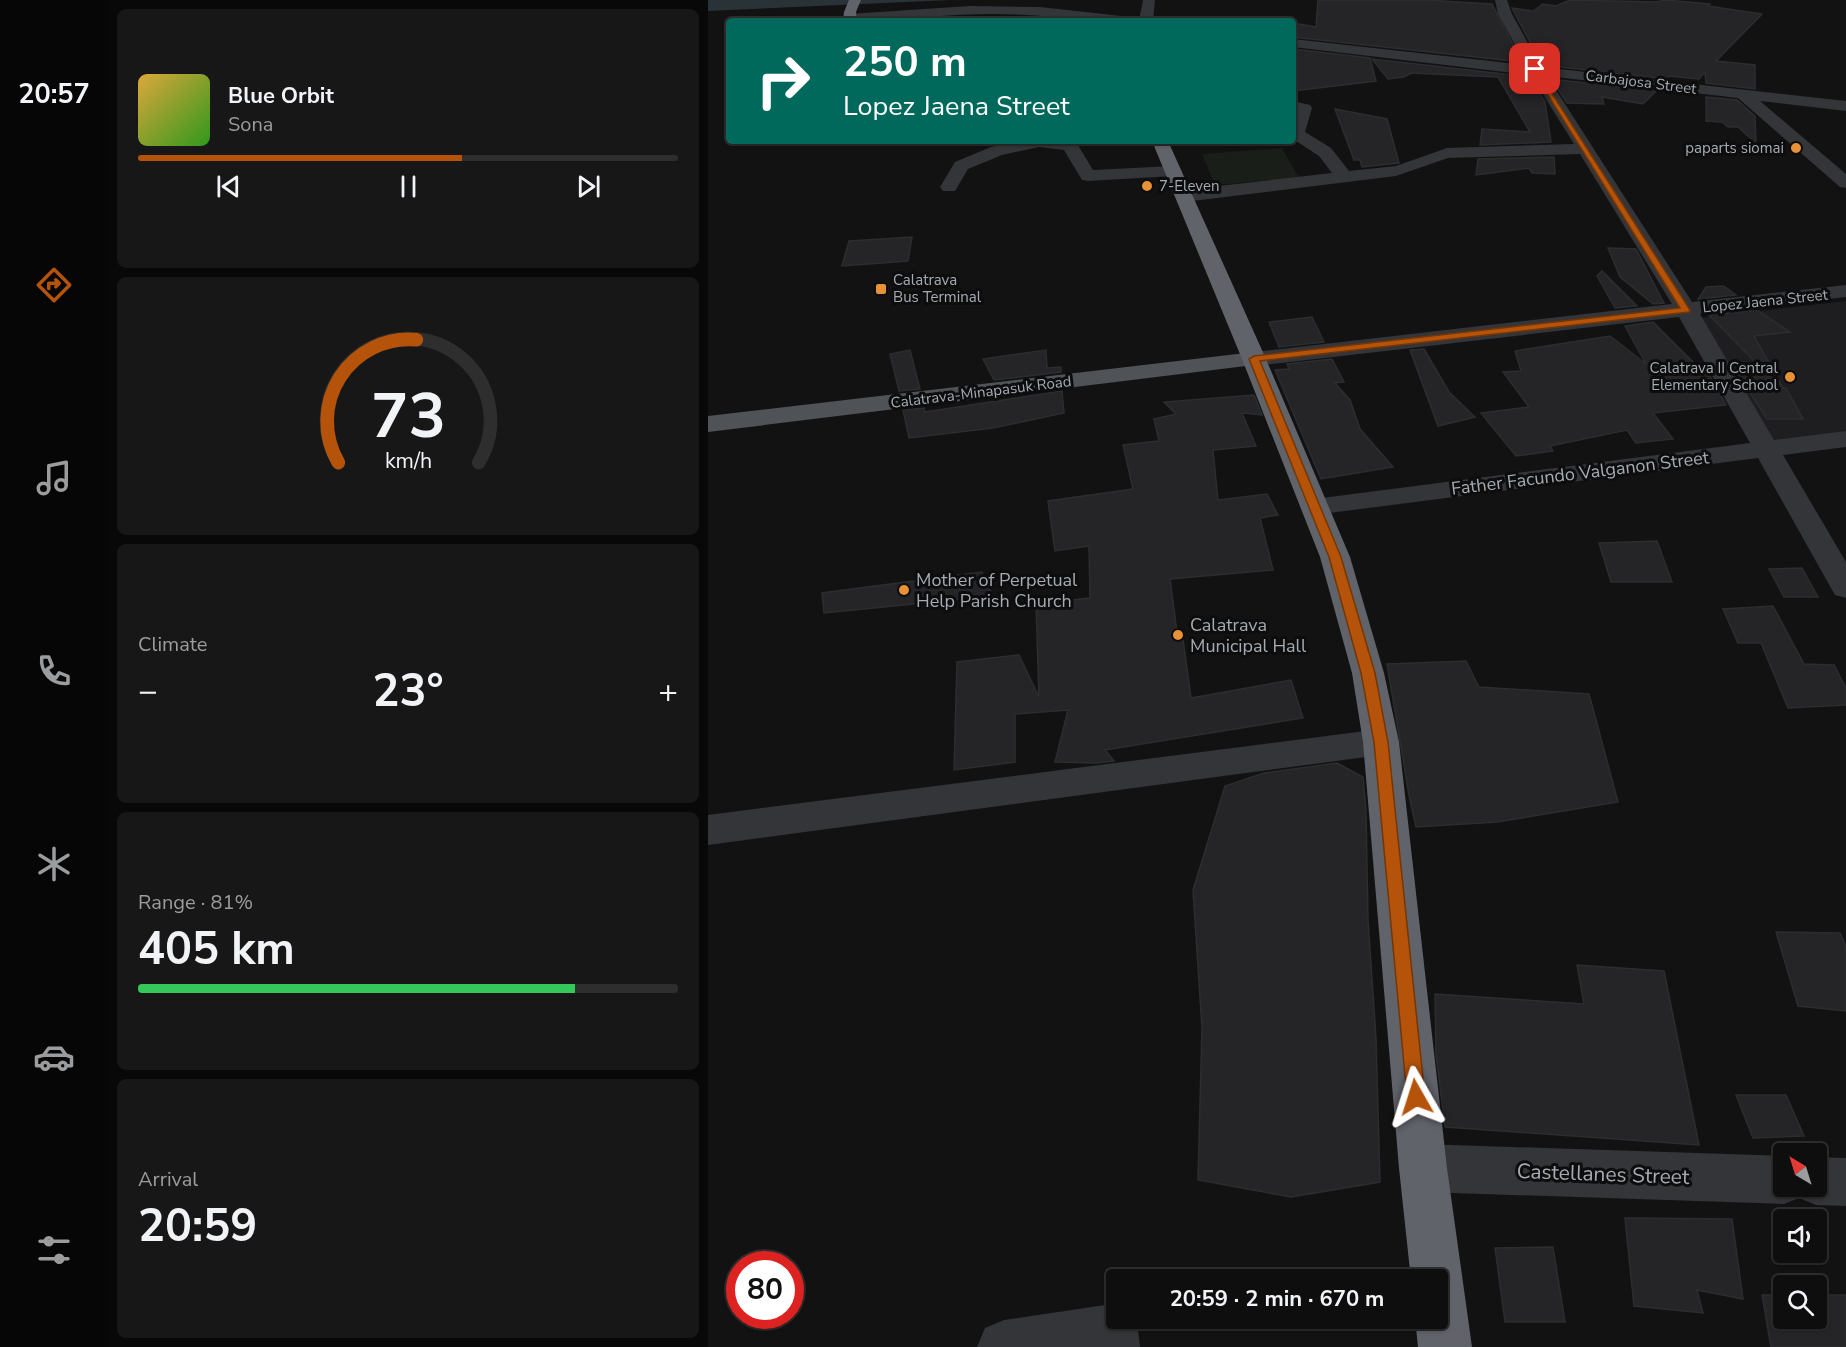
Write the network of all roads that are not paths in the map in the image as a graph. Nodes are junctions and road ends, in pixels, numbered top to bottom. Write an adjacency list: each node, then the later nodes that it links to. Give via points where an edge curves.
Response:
1 (1149, 0): 5 (street)
2 (1501, 0): 9 (street)
3 (851, 13): 4 (street, via 1012,10)
4 (1105, 18)
5 (1146, 18)
6 (1296, 43): 7 (street, Carbajosa Street)
7 (1315, 46): 8 (street); 9 (street, Carbajosa Street)
8 (1296, 58)
9 (1535, 69): 10 (street, Carbajosa Street); 17 (street)
10 (1742, 93): 11 (street, Carbajosa Street); 20 (street)
11 (1846, 106)
12 (1296, 107): 13 (street, via 1304,108)
13 (1296, 134)
14 (1297, 138): 19 (street, via 1325,152)
15 (1030, 144): 21 (street, via 997,151 961,166)
16 (1054, 144): 18 (street, via 1070,146 1088,176)
17 (1585, 149): 19 (street, via 1447,153 1414,167); 23 (street)
18 (1172, 169): 19 (street); 24 (highway)
19 (1344, 177)
20 (1846, 183)
21 (949, 187)
22 (1846, 291): 23 (street, Lopez Jaena Street)
23 (1686, 310): 24 (street, Lopez Jaena Street); 27 (street)
24 (1254, 359): 25 (main road, Calatrava-Minapasuk Road); 28 (highway)
25 (708, 424)
26 (1846, 439): 27 (street, Father Facundo Valganon Street)
27 (1764, 449): 28 (street, Father Facundo Valganon Street); 29 (street)
28 (1314, 507): 30 (highway, via 1335,557 1368,673)
29 (1846, 588)
30 (1381, 742): 31 (street); 32 (highway)
31 (708, 830)
32 (1423, 1168): 33 (street, Castellanes Street); 36 (highway)
33 (1773, 1180)
34 (1827, 1181): 35 (street)
35 (1846, 1182)
36 (1436, 1269)
37 (1443, 1329): 40 (highway)
38 (1004, 1347): 39 (street, via 1112,1330)
39 (1113, 1347)
40 (1445, 1347)

